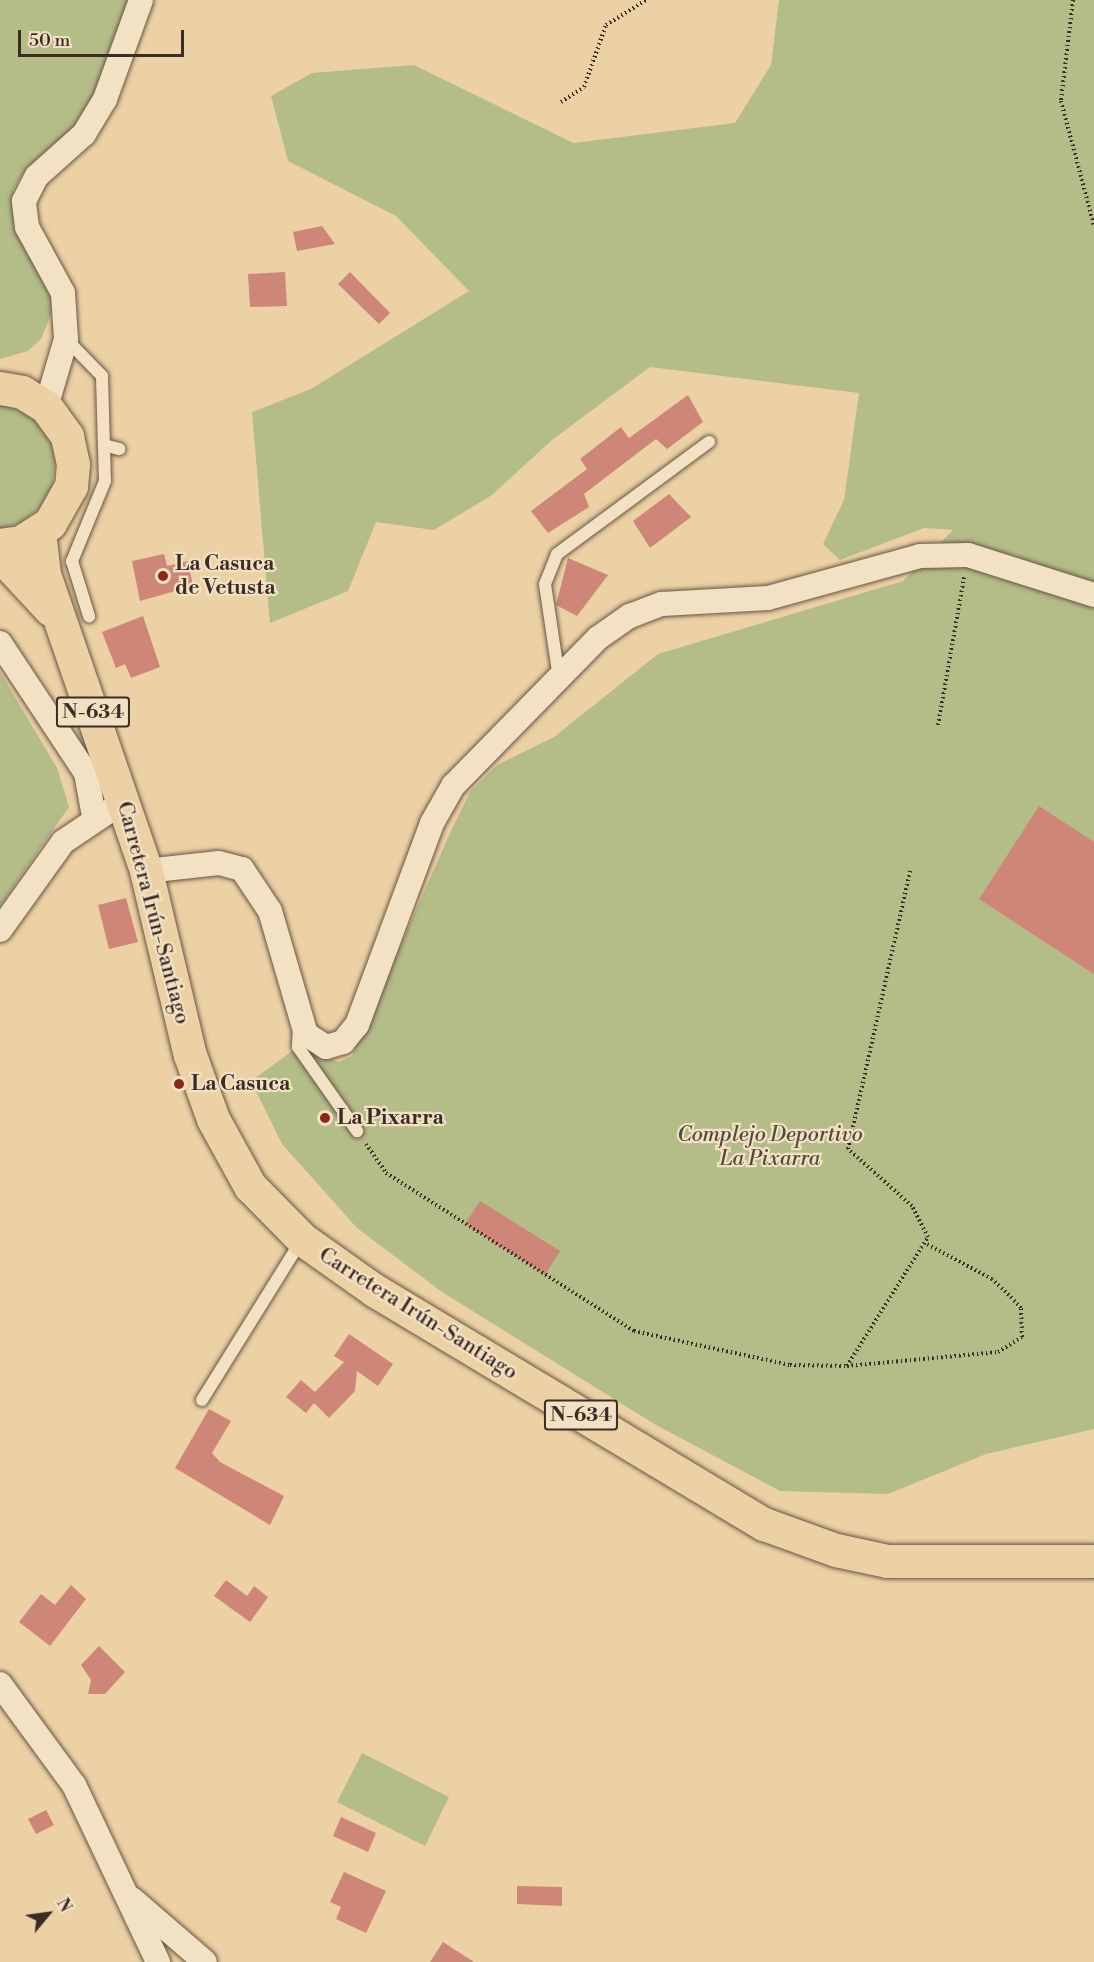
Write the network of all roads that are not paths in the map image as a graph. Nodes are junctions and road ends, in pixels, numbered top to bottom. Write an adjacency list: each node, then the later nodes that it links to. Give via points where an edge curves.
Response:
1 (141, 0): 2 (street, via 105,99 84,134 37,176 24,201 27,227 63,293)
2 (66, 339): 4 (street); 6 (lane, via 102,376)
3 (0, 388): 4 (highway, via 22,392)
4 (46, 407): 8 (highway, via 67,436 73,464 62,507)
5 (709, 442): 14 (lane, via 557,555 545,584)
6 (104, 446): 7 (lane); 12 (lane, via 105,481 72,561)
7 (119, 449)
8 (39, 532): 9 (highway); 12 (highway, Carretera Irún-Santiago / N-634)
9 (0, 545)
10 (0, 555): 12 (highway, Carretera Irún-Santiago / N-634)
11 (1094, 595): 14 (street, via 968,555 878,564 768,598 662,604 598,638)
12 (74, 618): 15 (highway, Carretera Irún-Santiago / N-634)
13 (0, 643): 16 (street, via 86,773)
14 (560, 678): 19 (street, via 453,786 432,823 357,1025 343,1042 326,1047 306,1034)
15 (126, 805): 16 (street); 17 (highway, Carretera Irún-Santiago / N-634)
16 (94, 816): 18 (street, via 63,842)
17 (146, 871): 19 (street, via 219,863 242,869 270,911); 21 (highway, Carretera Irún-Santiago / N-634, via 190,1055 213,1119 250,1186)
18 (0, 930)
19 (300, 1019): 20 (lane, via 298,1047)
20 (357, 1131)
21 (302, 1239): 22 (lane); 23 (highway, Carretera Irún-Santiago / N-634, via 374,1290 764,1524 836,1550 887,1562)
22 (202, 1400)
23 (1094, 1562)
24 (0, 1683): 25 (street, via 74,1785)
25 (125, 1892): 26 (street); 27 (street)
26 (158, 1962)
27 (206, 1962)

